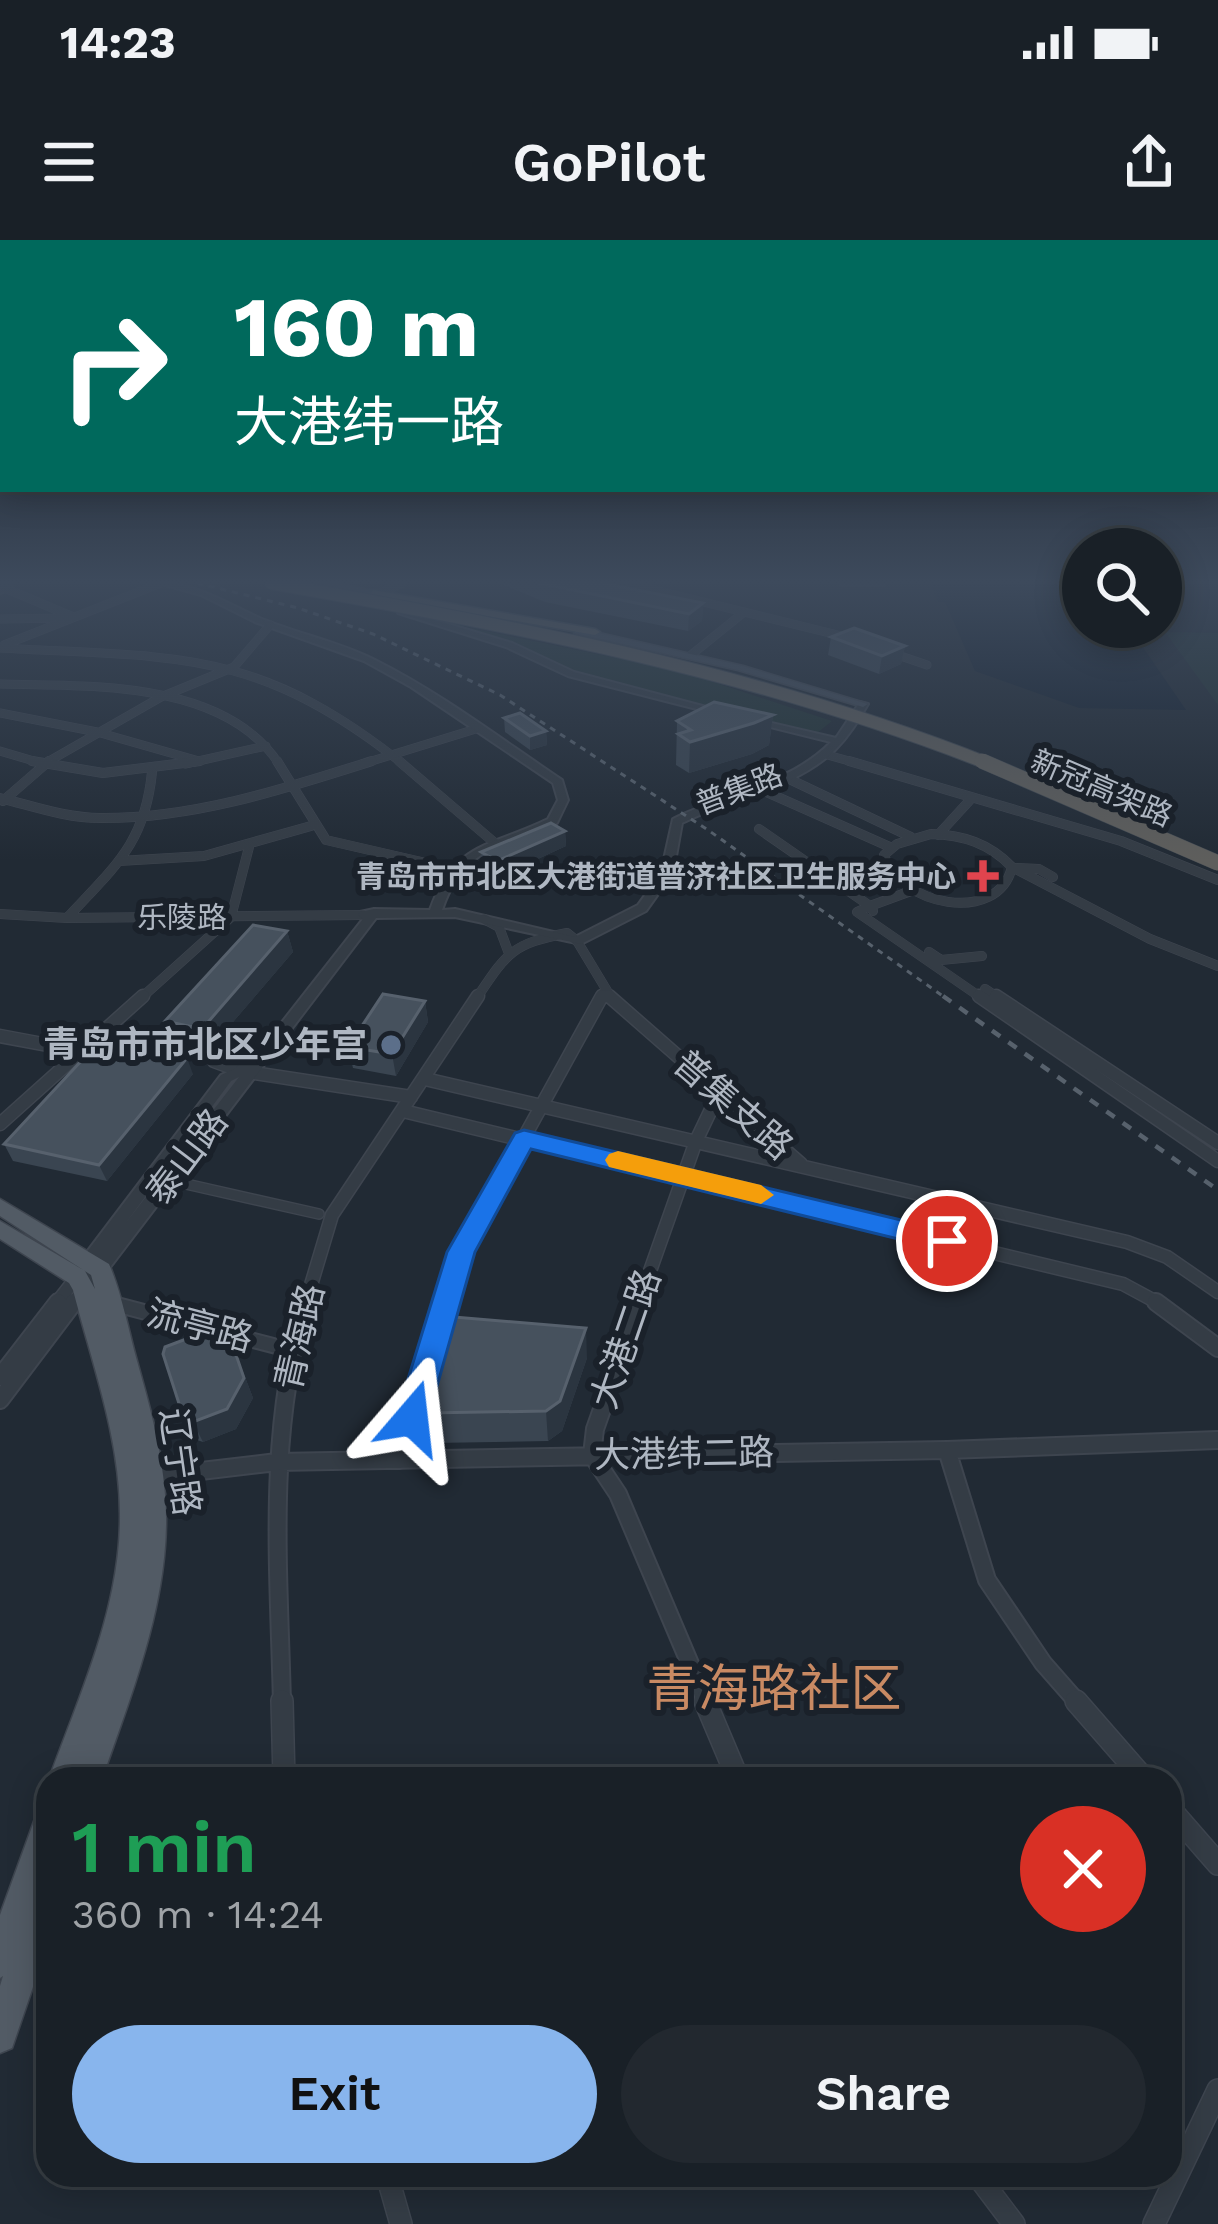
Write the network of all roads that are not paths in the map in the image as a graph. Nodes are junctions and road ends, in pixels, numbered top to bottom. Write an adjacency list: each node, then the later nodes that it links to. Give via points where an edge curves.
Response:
1 (213, 676): 12 (street)
2 (258, 676): 22 (street, via 329,710)
3 (395, 676): 16 (street)
4 (578, 676): 18 (street)
5 (703, 676): 21 (highway, bridge)
6 (710, 676): 15 (main road)
7 (723, 676): 21 (highway, 新冠高架路, bridge)
8 (749, 676): 21 (highway, 新冠高架路, bridge)
9 (761, 676): 13 (main road)
10 (766, 676): 21 (highway, via 846,696)
11 (0, 684): 12 (street)
12 (161, 697): 17 (street); 19 (street, via 227,720)
13 (863, 704): 15 (street)
14 (0, 712): 17 (street)
15 (850, 718): 18 (street)
16 (479, 728): 22 (street); 37 (street, via 558,782 563,800 553,821)
17 (97, 732): 24 (street); 25 (street)
18 (831, 740): 23 (street, 普集路); 56 (street, 普集路, via 775,778 670,816 656,874 635,904)
19 (266, 746): 24 (street); 28 (street)
20 (0, 751): 25 (street)
21 (968, 751): 40 (highway, 新冠高架路, bridge); 42 (highway, 新冠高架路, bridge)
22 (388, 754): 28 (street); 37 (street)
23 (824, 754): 27 (street, 普集路); 30 (street)
24 (199, 762): 26 (street)
25 (41, 766): 26 (street, via 100,776); 31 (street)
26 (152, 772): 32 (street)
27 (787, 778): 29 (street, 普集路); 36 (street)
28 (294, 782): 32 (street); 33 (street)
29 (763, 790): 39 (street); 56 (street, 普集路, via 677,821 667,873 654,893 627,918)
30 (970, 800): 35 (street); 46 (street, via 1121,841)
31 (2, 801): 32 (street, via 98,818)
32 (148, 816): 41 (street)
33 (311, 826): 38 (street); 44 (street, via 352,849)
34 (760, 829): 48 (street)
35 (938, 835): 36 (street); 43 (street, via 988,846)
36 (911, 837): 39 (street)
37 (496, 844): 44 (street)
38 (249, 847): 41 (street); 52 (street)
39 (890, 848): 47 (street, via 883,866)
40 (1218, 852)
41 (119, 861): 53 (street)
42 (1218, 863)
43 (1012, 867): 45 (street); 47 (street, via 1013,879 992,897 948,901); 60 (street)
44 (452, 868): 49 (street)
45 (1053, 877)
46 (1218, 880)
47 (910, 891): 48 (street)
48 (870, 906): 59 (street); 74 (street, via 857,912)
49 (439, 907): 51 (street, 乐陵路); 51 (street, 乐陵路); 54 (street, 乐陵路); 56 (street, 乐陵路)
50 (0, 914): 53 (street, 乐陵路)
51 (370, 914): 52 (street, 乐陵路); 65 (street, 泰山路)
52 (232, 917): 53 (street, 乐陵路); 63 (street)
53 (67, 918)
54 (484, 919): 55 (street, 乐陵路); 57 (street, via 499,927)
55 (545, 936): 56 (street); 57 (street)
56 (572, 937): 61 (street, 普集支路)
57 (508, 951): 66 (street, 青海路)
58 (982, 956): 59 (street)
59 (940, 960): 73 (street)
60 (1218, 966)
61 (604, 992): 67 (street, 普集支路); 69 (street)
62 (0, 1036): 63 (street)
63 (80, 1051): 70 (street)
64 (214, 1060): 65 (street)
65 (246, 1072): 68 (street); 81 (street, 泰山路, via 226,1078)
66 (425, 1078): 68 (street, 青海路); 69 (street)
67 (718, 1095): 72 (street, 大港二路); 75 (street, 普集支路)
68 (407, 1104): 71 (street); 85 (street, 青海路, via 332,1215)
69 (540, 1105): 71 (street); 72 (street)
70 (0, 1124)
71 (524, 1139): 76 (street); 91 (street, via 461,1252)
72 (696, 1141): 75 (street); 76 (street, 大港二路)
73 (1218, 1143)
74 (1218, 1161)
75 (801, 1164): 82 (street, 普集支路, via 1127,1242 1168,1257)
76 (684, 1175): 84 (street, via 1123,1284); 90 (street, 大港二路)
77 (186, 1184): 79 (street)
78 (0, 1206): 81 (main road)
79 (319, 1214)
80 (0, 1228): 81 (main road)
81 (87, 1274): 83 (main road, 辽宁路); 86 (street, 泰山路); 87 (street, 泰山路); 94 (main road, 辽宁路, via 133,1520 104,1665)
82 (1218, 1292)
83 (109, 1303): 85 (street, 流亭路); 93 (main road, 辽宁路)
84 (1218, 1348)
85 (291, 1350): 92 (street, 青海路)
86 (0, 1377)
87 (0, 1400)
88 (1218, 1440): 89 (street, 大港纬二路)
89 (947, 1450): 90 (street, 大港纬二路); 98 (street, via 987,1580 1043,1663)
90 (592, 1455): 91 (street, 大港纬二路); 97 (street, 大港二路, via 618,1494)
91 (400, 1460): 92 (street, 大港纬二路)
92 (277, 1462): 93 (street, 大港纬二路); 96 (street, 青海路)
93 (150, 1477): 95 (main road, 辽宁路, via 146,1588)
94 (68, 1767)
95 (91, 1767)
96 (284, 1767)
97 (733, 1767)
98 (1134, 1767)
99 (1182, 1823): 101 (street)
100 (36, 1858): 103 (main road)
101 (1218, 1864)
102 (36, 1930): 104 (main road)
103 (0, 1961)
104 (0, 2036)
105 (1218, 2090): 106 (street)
106 (1182, 2165)
107 (390, 2187): 110 (street)
108 (986, 2187): 111 (street)
109 (1172, 2187): 112 (street)
110 (401, 2224)
111 (1014, 2224)
112 (1154, 2224)

